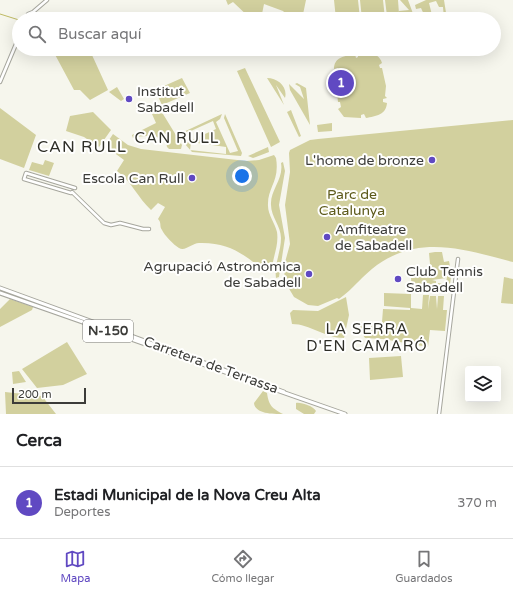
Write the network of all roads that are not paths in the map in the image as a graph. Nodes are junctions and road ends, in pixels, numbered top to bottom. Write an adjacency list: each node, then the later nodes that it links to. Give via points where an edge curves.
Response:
1 (47, 0): 2 (street)
2 (40, 7): 3 (street); 4 (street)
3 (33, 12)
4 (38, 12)
5 (12, 54): 6 (street)
6 (0, 82)
7 (75, 188): 8 (street, via 26,173 24,179 71,192 104,223 120,223)
8 (150, 229)
9 (458, 259): 16 (street)
10 (0, 288): 13 (main road, Carretera de Terrassa / N-150)
11 (0, 292): 12 (main road, Carretera de Terrassa / N-150)
12 (253, 383): 13 (main road); 14 (main road, Carretera de Terrassa / N-150)
13 (263, 383): 14 (main road, Carretera de Terrassa / N-150)
14 (286, 393): 15 (main road, Carretera de Terrassa / N-150)
15 (345, 414)
16 (439, 414)

